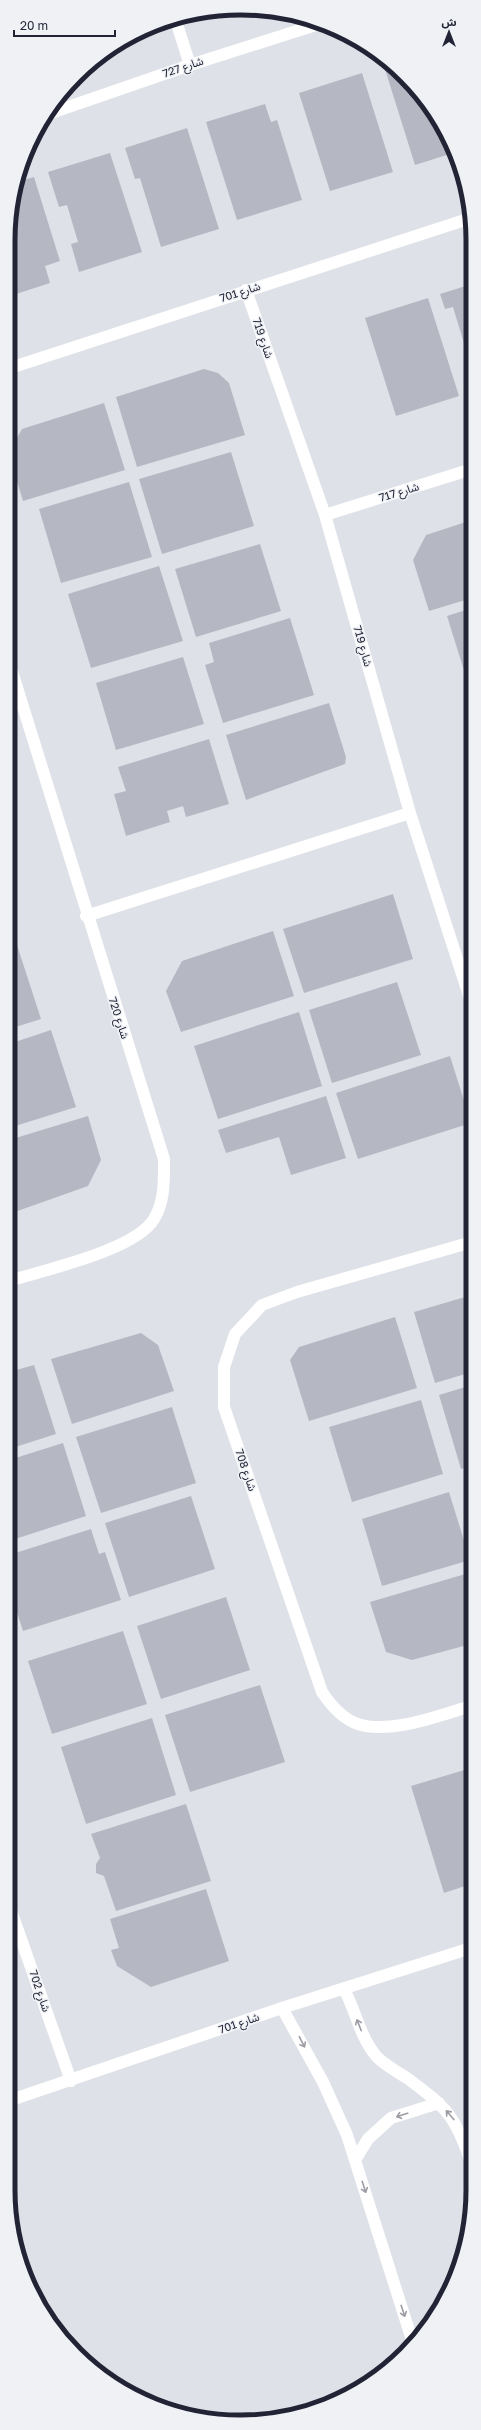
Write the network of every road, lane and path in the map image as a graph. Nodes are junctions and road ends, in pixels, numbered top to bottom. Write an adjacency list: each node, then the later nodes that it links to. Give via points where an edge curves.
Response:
1 (177, 24): 3 (street)
2 (311, 26): 3 (street, شارع 727)
3 (190, 64): 4 (street, شارع 727)
4 (56, 111)
5 (465, 220): 6 (street, شارع 701)
6 (246, 290): 7 (street, شارع 701); 9 (street, شارع 719)
7 (15, 366)
8 (466, 471): 9 (street, شارع 717)
9 (325, 515): 11 (street, شارع 719)
10 (15, 682): 12 (street, شارع 720)
11 (410, 813): 12 (street); 13 (street, شارع 719)
12 (86, 916): 15 (street, شارع 720, via 164,1159 163,1194 154,1220 135,1237 108,1250)
13 (466, 986)
14 (466, 1244): 16 (street, شارع 708, via 297,1292 262,1305 235,1334 224,1367 224,1407 322,1692 330,1705 355,1723 380,1727 420,1720)
15 (15, 1279)
16 (466, 1707)
17 (15, 1922): 21 (street, شارع 702)
18 (466, 1950): 19 (street, شارع 701)
19 (344, 1989): 20 (street, شارع 701); 23 (street, one-way to 19, via 377,2057 359,2025)
20 (282, 2008): 21 (street, شارع 701); 25 (street, one-way to 25, via 323,2082 347,2135)
21 (71, 2081): 22 (street, شارع 701)
22 (15, 2099)
23 (439, 2102): 24 (street, one-way to 23, via 455,2121); 25 (street, one-way to 25, via 391,2118 368,2140)
24 (466, 2150)
25 (355, 2160): 26 (street, one-way to 26)
26 (411, 2337)

